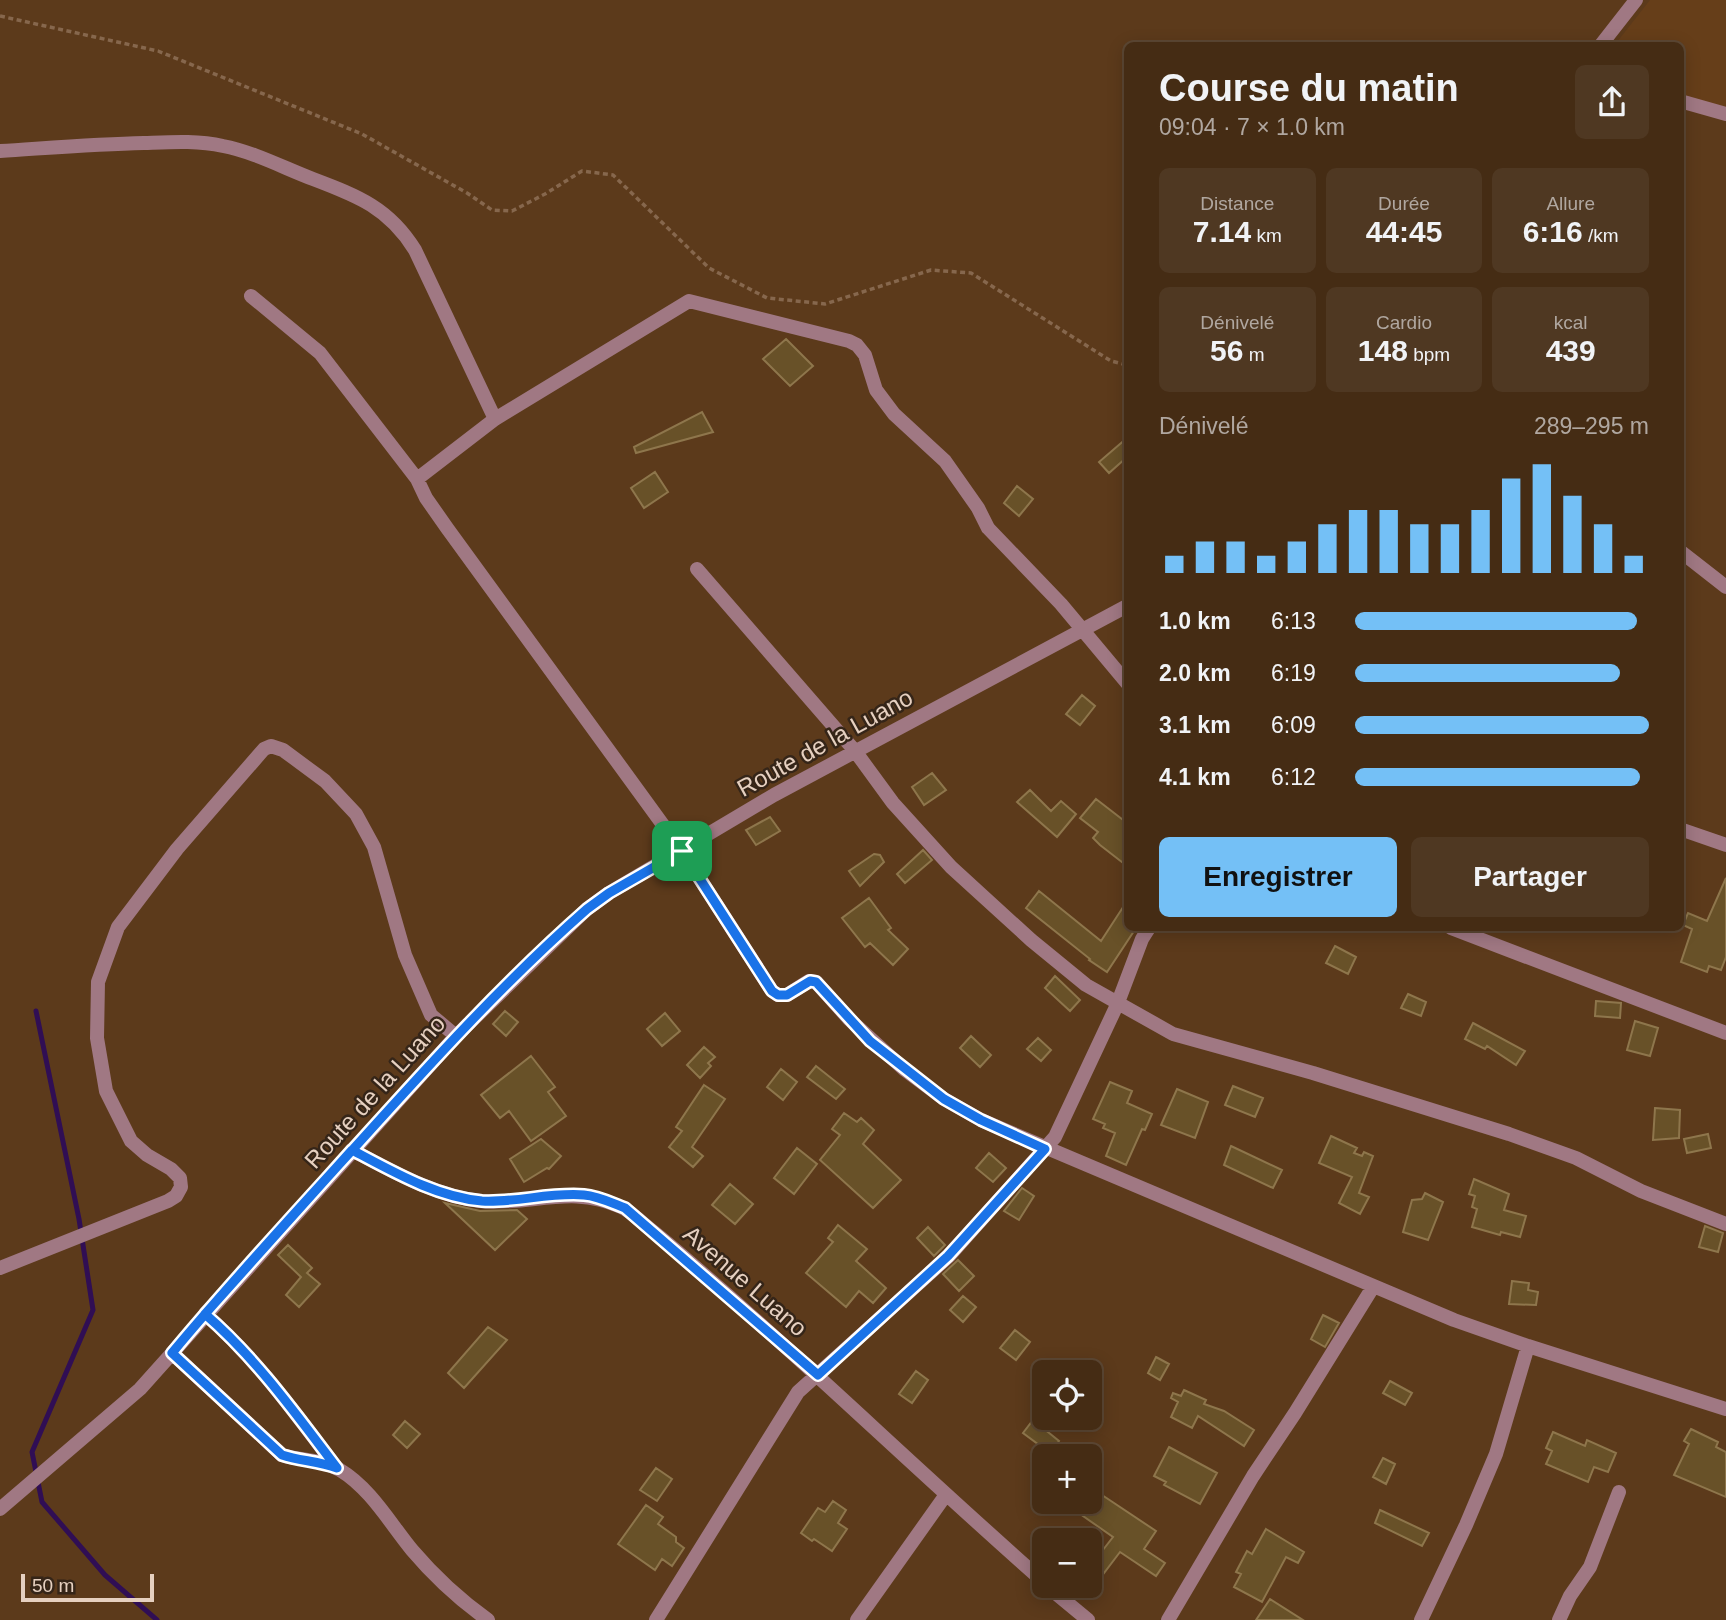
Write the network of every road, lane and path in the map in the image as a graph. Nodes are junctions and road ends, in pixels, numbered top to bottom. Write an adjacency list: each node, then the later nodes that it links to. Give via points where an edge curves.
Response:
1 (1636, 0): 3 (street)
2 (0, 16): 8 (path, via 158,51 362,134 492,210 512,211 582,171 613,175 709,268 767,298 825,304 931,270 971,273 1111,361)
3 (1603, 42)
4 (1684, 102): 5 (street)
5 (1726, 114)
6 (0, 152): 9 (street, via 125,143 207,143 227,146 373,204 389,216 415,250)
7 (251, 296): 10 (street, via 320,353)
8 (1124, 364)
9 (495, 419): 10 (street); 15 (street, via 689,301 849,341 864,355 876,390 894,414 945,461 988,528)
10 (417, 479): 20 (street, via 447,528)
11 (1684, 554): 13 (street)
12 (697, 569): 17 (street)
13 (1726, 587)
14 (1124, 608): 15 (street, Route de la Luano)
15 (1080, 630): 16 (street); 17 (street, Route de la Luano)
16 (1124, 680)
17 (855, 751): 20 (street, Route de la Luano); 23 (street, via 893,803 951,867 1031,940)
18 (1684, 830): 19 (street)
19 (1726, 845)
20 (682, 851): 25 (street, Route de la Luano, via 587,909); 26 (street, via 772,991 787,995 816,982 870,1041 944,1099)
21 (1147, 931): 23 (street)
22 (1459, 931): 24 (street)
23 (1117, 1005): 26 (street, via 1063,1122); 28 (street, via 1173,1034 1510,1134)
24 (1726, 1033)
25 (456, 1036): 27 (street, Route de la Luano); 29 (street, via 431,1015 405,955 374,847 356,814 325,781 283,750 264,749 177,849 118,927 97,982 97,1038 106,1091 131,1141 171,1169 181,1187 168,1201)
26 (1045, 1149): 30 (street); 34 (street, via 948,1256)
27 (352, 1150): 31 (street, Route de la Luano); 34 (street, Avenue Luano, via 403,1177 458,1196 502,1201 585,1195 625,1208)
28 (1726, 1224)
29 (0, 1268)
30 (1373, 1287): 32 (street); 46 (street)
31 (205, 1314): 33 (street, Route de la Luano); 36 (street, via 257,1364)
32 (1528, 1346): 35 (street); 47 (street, via 1496,1454)
33 (172, 1353): 36 (street, via 282,1455); 39 (street, Route de la Luano, via 130,1399)
34 (818, 1375): 38 (street, Avenue Luano); 43 (street, via 790,1404)
35 (1726, 1409)
36 (337, 1468): 42 (street, via 367,1493 433,1574)
37 (1619, 1492): 48 (street, via 1590,1566)
38 (945, 1496): 40 (street, Avenue Luano); 44 (street)
39 (0, 1509)
40 (1032, 1572)
41 (1062, 1598): 45 (street, Avenue Luano)
42 (488, 1620)
43 (656, 1620)
44 (857, 1620)
45 (1088, 1620)
46 (1168, 1620)
47 (1421, 1620)
48 (1559, 1620)

